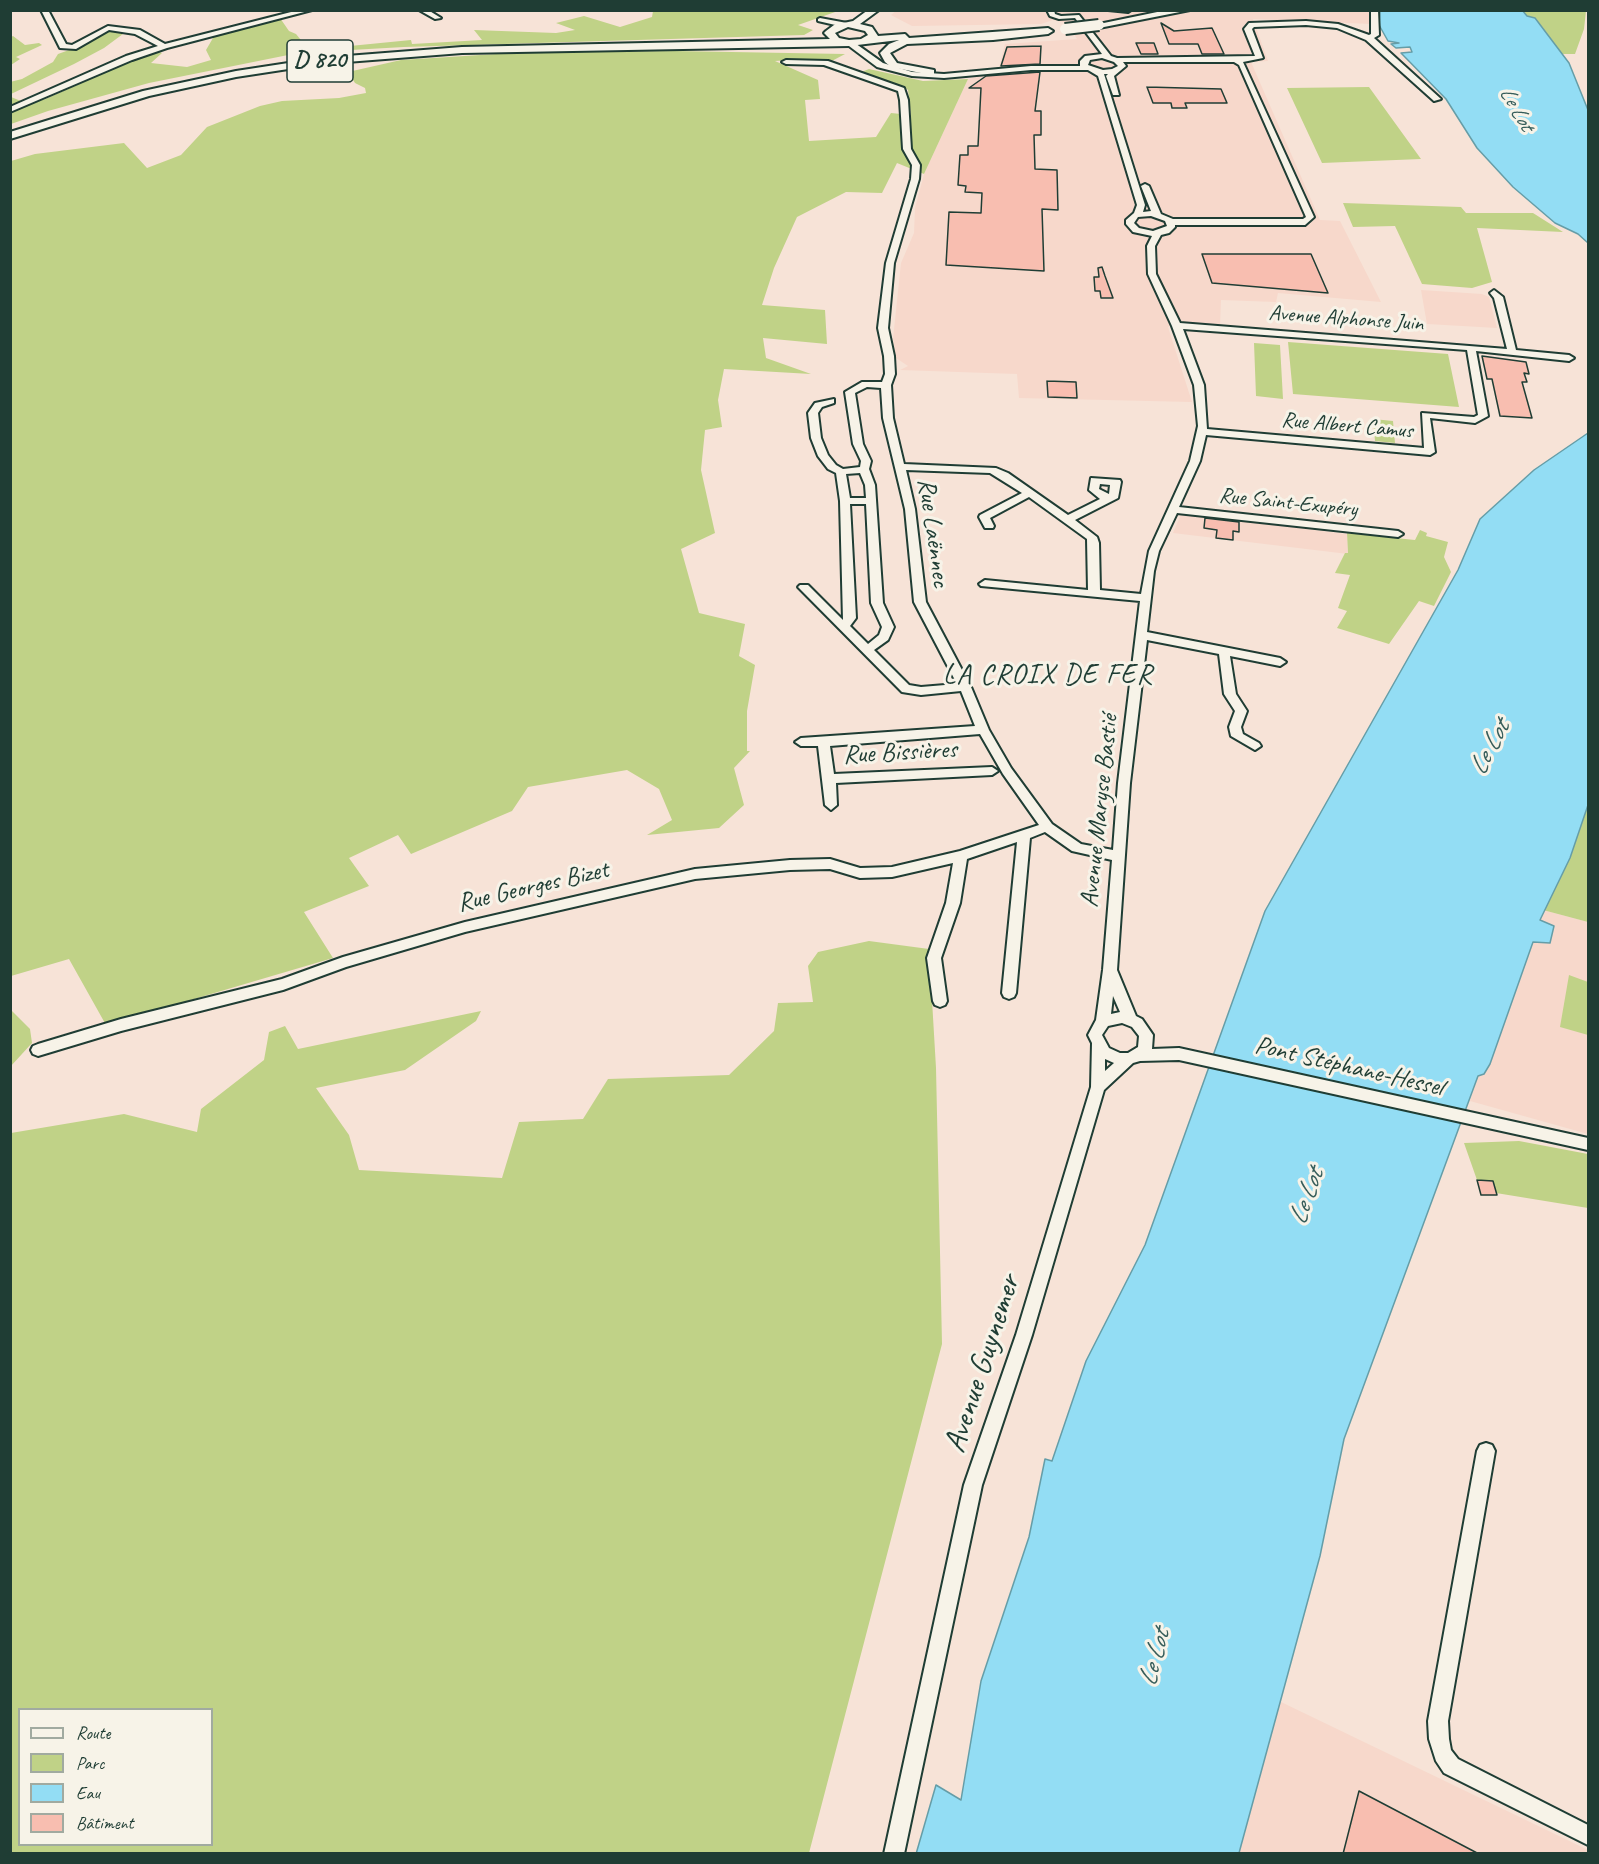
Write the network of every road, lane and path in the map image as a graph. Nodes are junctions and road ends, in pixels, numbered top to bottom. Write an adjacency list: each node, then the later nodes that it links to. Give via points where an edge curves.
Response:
1 (44, 10): 21 (street, via 63,46 73,47 108,28 137,32)
2 (309, 10): 21 (street)
3 (422, 10): 12 (street)
4 (875, 10): 14 (main road)
5 (881, 10): 17 (main road, via 869,22)
6 (1050, 10): 13 (street, via 1052,15)
7 (1111, 10): 8 (street)
8 (1128, 10)
9 (1186, 10): 15 (main road, bridge)
10 (1374, 10): 18 (street, via 1375,34)
11 (1078, 13): 13 (street); 22 (street)
12 (437, 18)
13 (1066, 18): 25 (street, via 1085,38)
14 (847, 25): 16 (main road); 16 (street, via 820,20); 17 (main road)
15 (1048, 31): 17 (main road); 29 (main road, via 906,41 885,53 894,65)
16 (830, 32): 19 (main road, via 832,38); 20 (main road, D 820, via 791,41)
17 (870, 35): 19 (main road); 29 (street, via 866,47 881,62)
18 (1369, 38): 23 (street, via 1324,24 1252,26 1248,29 1259,58); 30 (street)
19 (845, 43): 20 (main road, D 820); 25 (street, via 880,65 919,75)
20 (639, 45): 32 (main road, D 820, via 410,53 279,66 147,93)
21 (164, 46): 31 (street)
22 (1108, 57): 25 (street); 26 (street)
23 (1236, 60): 26 (street); 35 (street, via 1242,64 1310,217 1305,222)
24 (786, 62): 44 (street, Rue Laënnec, via 825,63 900,90 904,100 907,148 916,165 890,263 883,328 890,374)
25 (1087, 62): 27 (street); 29 (street)
26 (1119, 63): 28 (street)
27 (1096, 71): 28 (street); 33 (street, Avenue Maryse Bastié, via 1101,75 1141,205)
28 (1114, 71): 34 (street, via 1110,76)
29 (931, 72)
30 (1437, 99)
31 (10, 110)
32 (10, 136)
33 (1138, 214): 34 (street); 36 (street, Avenue Maryse Bastié, via 1130,219 1130,225)
34 (1157, 214): 35 (street)
35 (1171, 222): 37 (street, via 1169,230)
36 (1144, 233): 37 (street); 38 (street, Avenue Maryse Bastié)
37 (1157, 234): 38 (street)
38 (1151, 246): 40 (street, Avenue Maryse Bastié, via 1152,274)
39 (1494, 294): 42 (street)
40 (1177, 326): 41 (street, Avenue Alphonse Juin); 46 (street, Avenue Maryse Bastié, via 1199,385)
41 (1471, 348): 42 (street, Avenue Alphonse Juin); 46 (street, Rue Albert Camus, via 1483,416 1475,420 1425,415 1430,452)
42 (1512, 352): 43 (street, Avenue Alphonse Juin)
43 (1569, 358)
44 (886, 386): 47 (street, Rue Laënnec, via 888,418); 48 (street, via 865,384 850,392 858,444 866,461)
45 (831, 401): 49 (street, via 818,405 813,413 816,438 832,467)
46 (1203, 432): 54 (street, Avenue Maryse Bastié, via 1195,462)
47 (901, 467): 50 (street, via 992,470); 67 (street, Rue Laënnec, via 910,509 920,602)
48 (864, 469): 49 (street); 53 (street)
49 (841, 472): 52 (street)
50 (1029, 493): 55 (street); 56 (street, via 984,517)
51 (1107, 500): 55 (street)
52 (846, 501): 53 (street); 62 (street, via 850,618)
53 (870, 501): 64 (street, via 877,603 888,627 884,637)
54 (1173, 509): 57 (street, Rue Saint-Exupéry); 61 (street, Avenue Maryse Bastié, via 1154,551)
55 (1067, 520): 60 (street, via 1092,537)
56 (989, 526)
57 (1398, 534)
58 (985, 584): 60 (street)
59 (804, 587): 62 (street)
60 (1094, 594): 61 (street)
61 (1145, 598): 63 (street, Avenue Maryse Bastié)
62 (844, 627): 64 (street)
63 (1142, 635): 65 (street); 77 (street, Avenue Maryse Bastié)
64 (867, 650): 67 (street, via 906,689)
65 (1224, 651): 66 (street); 71 (street, via 1230,694 1241,711 1235,727 1237,736)
66 (1280, 662)
67 (965, 687): 68 (street, Rue Laënnec)
68 (983, 730): 70 (street, Rue Bissières); 75 (street, Rue Laënnec)
69 (801, 742): 70 (street)
70 (823, 742): 73 (street, Rue Bissières)
71 (1256, 746)
72 (992, 771): 73 (street, Rue Bissières)
73 (829, 779): 74 (street)
74 (831, 805)
75 (1047, 827): 76 (street, Rue Georges Bizet); 77 (street, Rue Laënnec, via 1077,848)
76 (1023, 835): 78 (street, Rue Georges Bizet); 80 (street)
77 (1118, 855): 79 (street, Avenue Maryse Bastié)
78 (961, 856): 81 (street, via 953,903 934,958); 87 (street, Rue Georges Bizet, via 877,873 860,873 830,864 695,874 465,927 343,962 283,984)
79 (1110, 970): 82 (street, Avenue Maryse Bastié); 83 (street, Avenue Maryse Bastié)
80 (1009, 993)
81 (940, 1001)
82 (1130, 1019): 83 (street, via 1115,1017); 84 (street)
83 (1103, 1021): 85 (street, via 1096,1030)
84 (1146, 1035): 86 (street); 88 (street, via 1145,1049)
85 (1098, 1046): 88 (street, via 1111,1056); 89 (street, Avenue Guynemer)
86 (1161, 1049): 88 (street, Pont Stéphane-Hessel); 90 (street, Pont Stéphane-Hessel)
87 (38, 1050)
88 (1134, 1057): 89 (street)
89 (1098, 1087): 93 (street, Avenue Guynemer, via 1024,1335 973,1485)
90 (1588, 1144)
91 (1486, 1451): 92 (street, via 1438,1721 1439,1739 1451,1766)
92 (1588, 1835)
93 (894, 1854)

